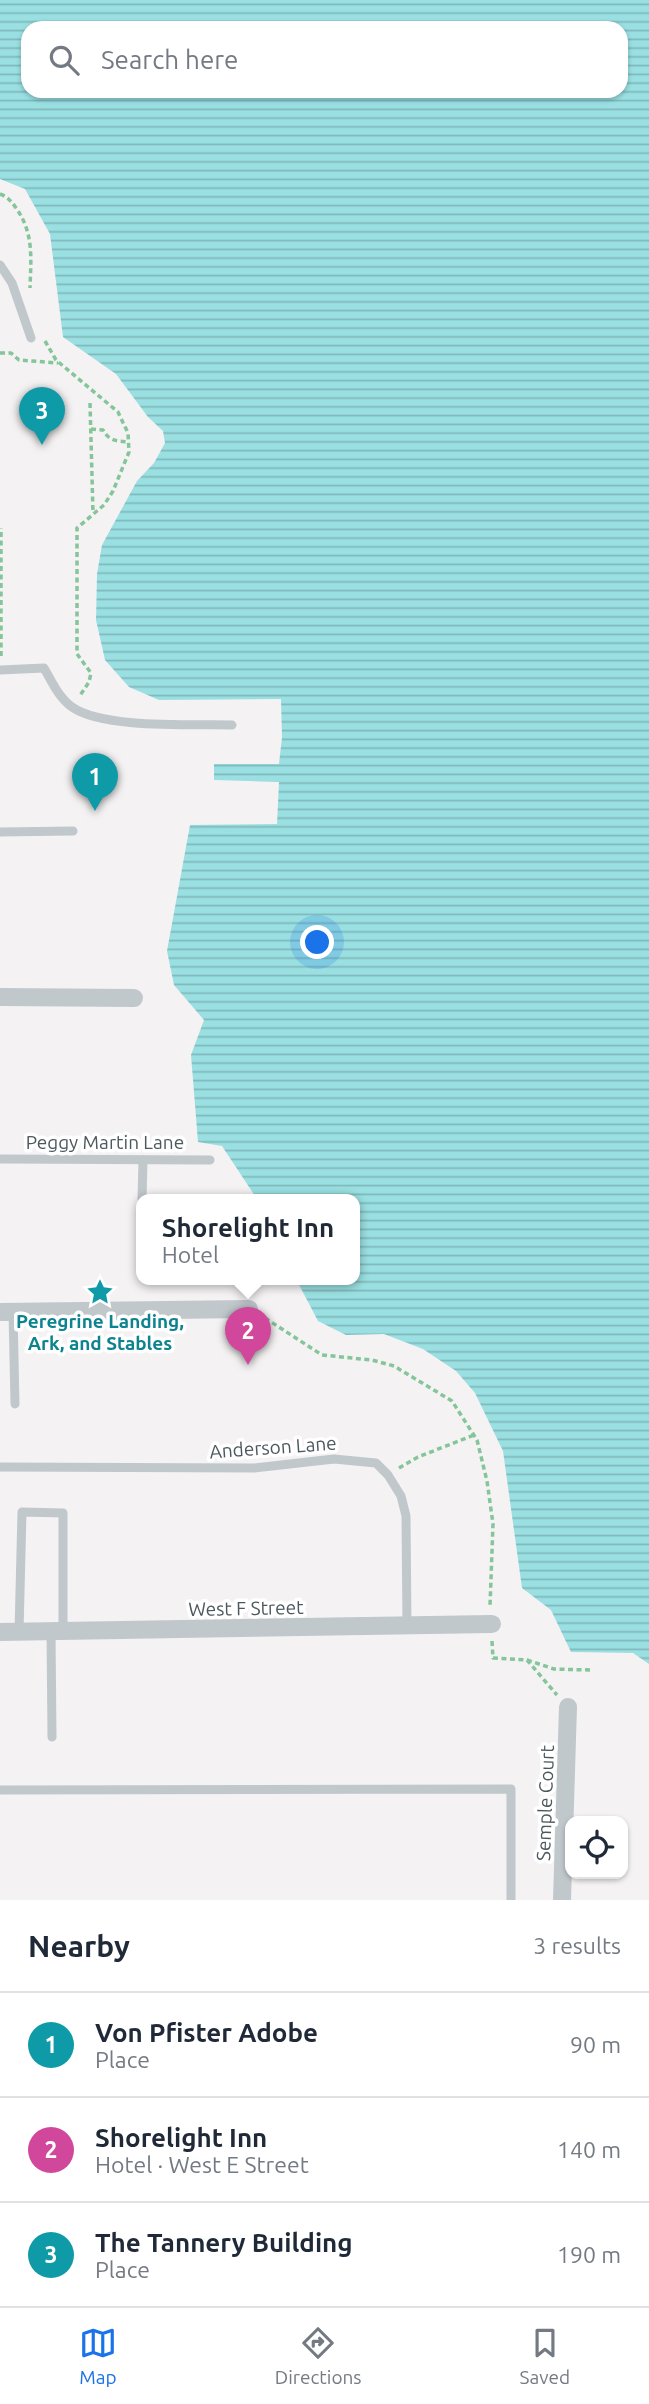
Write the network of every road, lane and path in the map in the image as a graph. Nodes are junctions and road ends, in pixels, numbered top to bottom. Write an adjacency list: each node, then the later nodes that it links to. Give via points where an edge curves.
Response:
1 (0, 194): 3 (path, via 8,197 24,219 32,240)
2 (0, 265): 4 (lane, via 12,283)
3 (30, 292)
4 (31, 338)
5 (44, 340): 7 (path)
6 (0, 353): 7 (path, via 11,353 19,360)
7 (60, 363): 10 (path, via 118,412)
8 (90, 403): 9 (path)
9 (91, 429): 10 (path, via 103,430 114,441); 11 (path)
10 (128, 442): 11 (path, via 129,452 113,491)
11 (93, 514): 14 (path, via 77,528 77,654 90,673)
12 (1, 528): 13 (path)
13 (0, 670): 14 (lane, via 44,668)
14 (72, 707): 15 (lane, via 89,716 122,722)
15 (232, 725)
16 (73, 831): 17 (lane)
17 (0, 832)
18 (0, 997): 19 (street)
19 (134, 998)
20 (0, 1159): 21 (lane, Peggy Martin Lane)
21 (143, 1160): 22 (lane, Peggy Martin Lane); 23 (lane)
22 (210, 1160)
23 (142, 1194)
24 (248, 1308): 25 (street); 27 (path, via 322,1355 372,1360 413,1376 452,1401)
25 (7, 1312): 26 (lane)
26 (15, 1404)
27 (474, 1435): 29 (path); 30 (path, via 493,1524)
28 (0, 1467): 31 (lane, Anderson Lane, via 254,1468 334,1459 376,1463 401,1496 406,1516)
29 (399, 1469)
30 (492, 1624): 31 (street, West F Street); 35 (path, via 493,1658)
31 (407, 1626): 32 (street, West F Street)
32 (57, 1631): 34 (street, West F Street); 34 (lane, via 63,1513 22,1512); 38 (lane)
33 (0, 1632): 34 (street, West F Street)
34 (19, 1632)
35 (527, 1660): 36 (path, via 554,1669); 37 (path)
36 (590, 1670)
37 (568, 1707): 41 (street, Semple Court)
38 (52, 1737)
39 (0, 1790): 40 (lane, via 511,1789)
40 (511, 1900)
41 (562, 1900)

